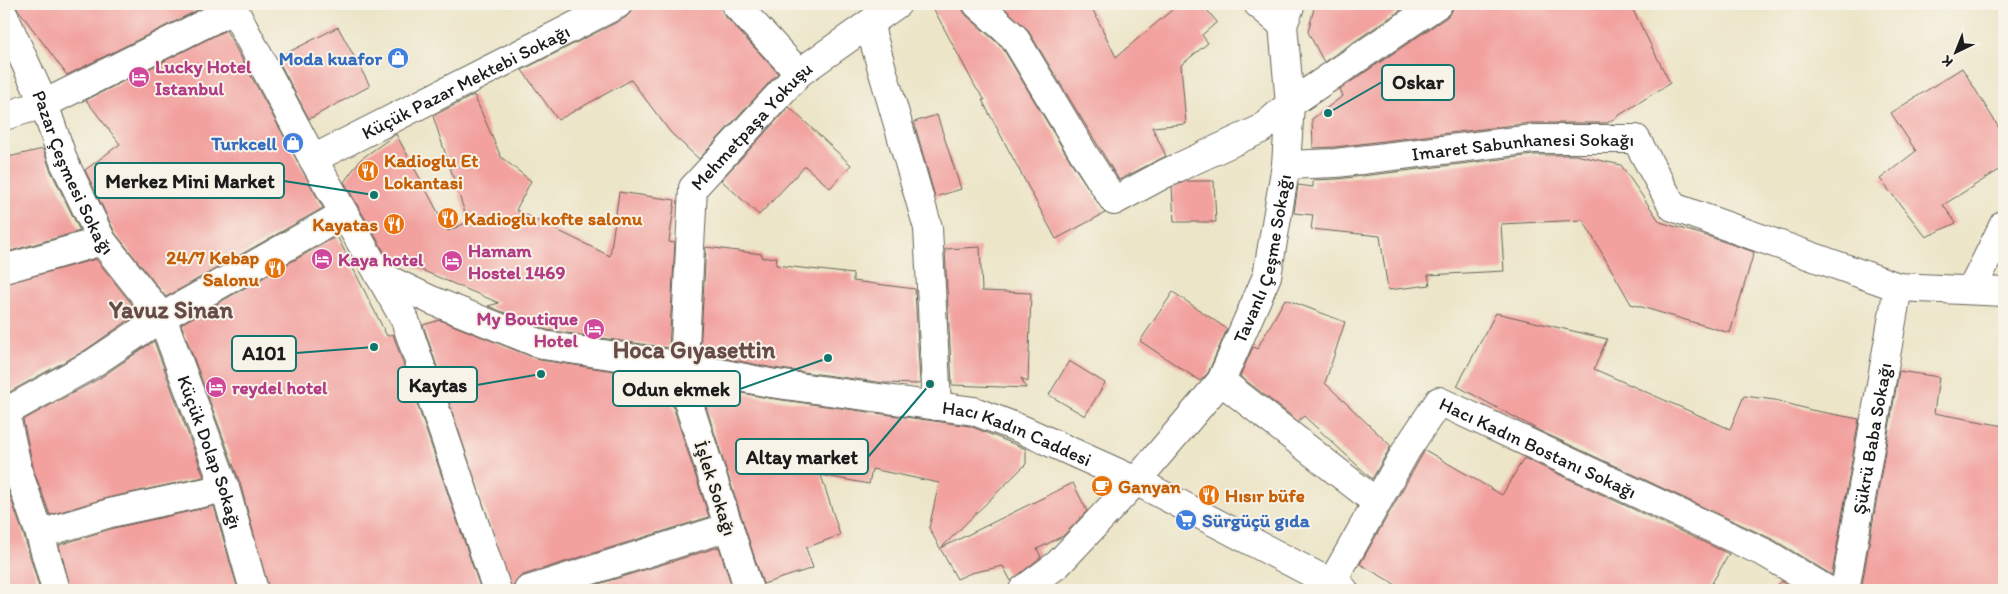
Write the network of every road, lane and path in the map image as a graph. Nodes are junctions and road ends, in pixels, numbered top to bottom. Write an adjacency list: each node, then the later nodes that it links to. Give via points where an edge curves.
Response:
1 (618, 4): 15 (street, Küçük Pazar Mektebi Sokağı)
2 (736, 4): 11 (street)
3 (897, 4): 10 (street, Mehmetpaşa Yokuşu)
4 (976, 4): 13 (street, via 1014,37 1114,201 1261,129)
5 (1258, 4): 8 (street)
6 (1438, 4): 13 (street)
7 (232, 6): 12 (street); 15 (street)
8 (1287, 14): 13 (street, Tavanlı Çeşme Sokağı)
9 (4, 16): 12 (street, Pazar Çeşmesi Sokağı)
10 (869, 24): 11 (street, Mehmetpaşa Yokuşu); 28 (street, via 928,228)
11 (799, 73): 26 (street, Mehmetpaşa Yokuşu, via 693,188)
12 (44, 104): 14 (street); 19 (street, Pazar Çeşmesi Sokağı, via 64,162)
13 (1290, 104): 16 (street, Tavanlı Çeşme Sokağı)
14 (4, 116)
15 (313, 159): 17 (street)
16 (1286, 165): 22 (street, Imaret Sabunhanesi Sokağı, via 1336,163 1533,139 1636,139 1673,207); 27 (street, Tavanlı Çeşme Sokağı, via 1267,276)
17 (344, 214): 21 (street); 25 (street)
18 (2004, 224): 23 (street)
19 (102, 241): 20 (street); 25 (street, Pazar Çeşmesi Sokağı)
20 (4, 269)
21 (380, 275): 26 (street, Hacı Kadın Caddesi, via 543,345); 38 (street, via 405,320)
22 (1898, 287): 23 (street, Imaret Sabunhanesi Sokağı); 43 (street, Şükrü Baba Sokağı)
23 (1972, 289): 24 (street, Imaret Sabunhanesi Sokağı)
24 (2004, 292)
25 (162, 317): 29 (street, via 92,364); 31 (street, Küçük Dolap Sokağı)
26 (684, 376): 28 (street, Hacı Kadın Caddesi, via 770,383); 33 (street, İşlek Sokağı)
27 (1221, 381): 30 (street, Tavanlı Çeşme Sokağı); 32 (street)
28 (937, 406): 30 (street, Hacı Kadın Caddesi, via 974,411)
29 (4, 412): 34 (street)
30 (1136, 481): 35 (street, Hacı Kadın Caddesi); 41 (street, Tavanlı Çeşme Sokağı, via 1058,564)
31 (225, 488): 34 (street, via 110,513); 37 (street, Küçük Dolap Sokağı)
32 (1376, 502): 35 (street, Hacı Kadın Bostanı Sokağı); 42 (street, Hacı Kadın Bostanı Sokağı, via 1439,401 1767,554)
33 (729, 527): 39 (street); 40 (street, İşlek Sokağı)
34 (40, 534): 36 (street)
35 (1338, 587)
36 (56, 590)
37 (254, 590)
38 (497, 590)
39 (528, 590)
40 (750, 590)
41 (1023, 590)
42 (1827, 590)
43 (1845, 590)

